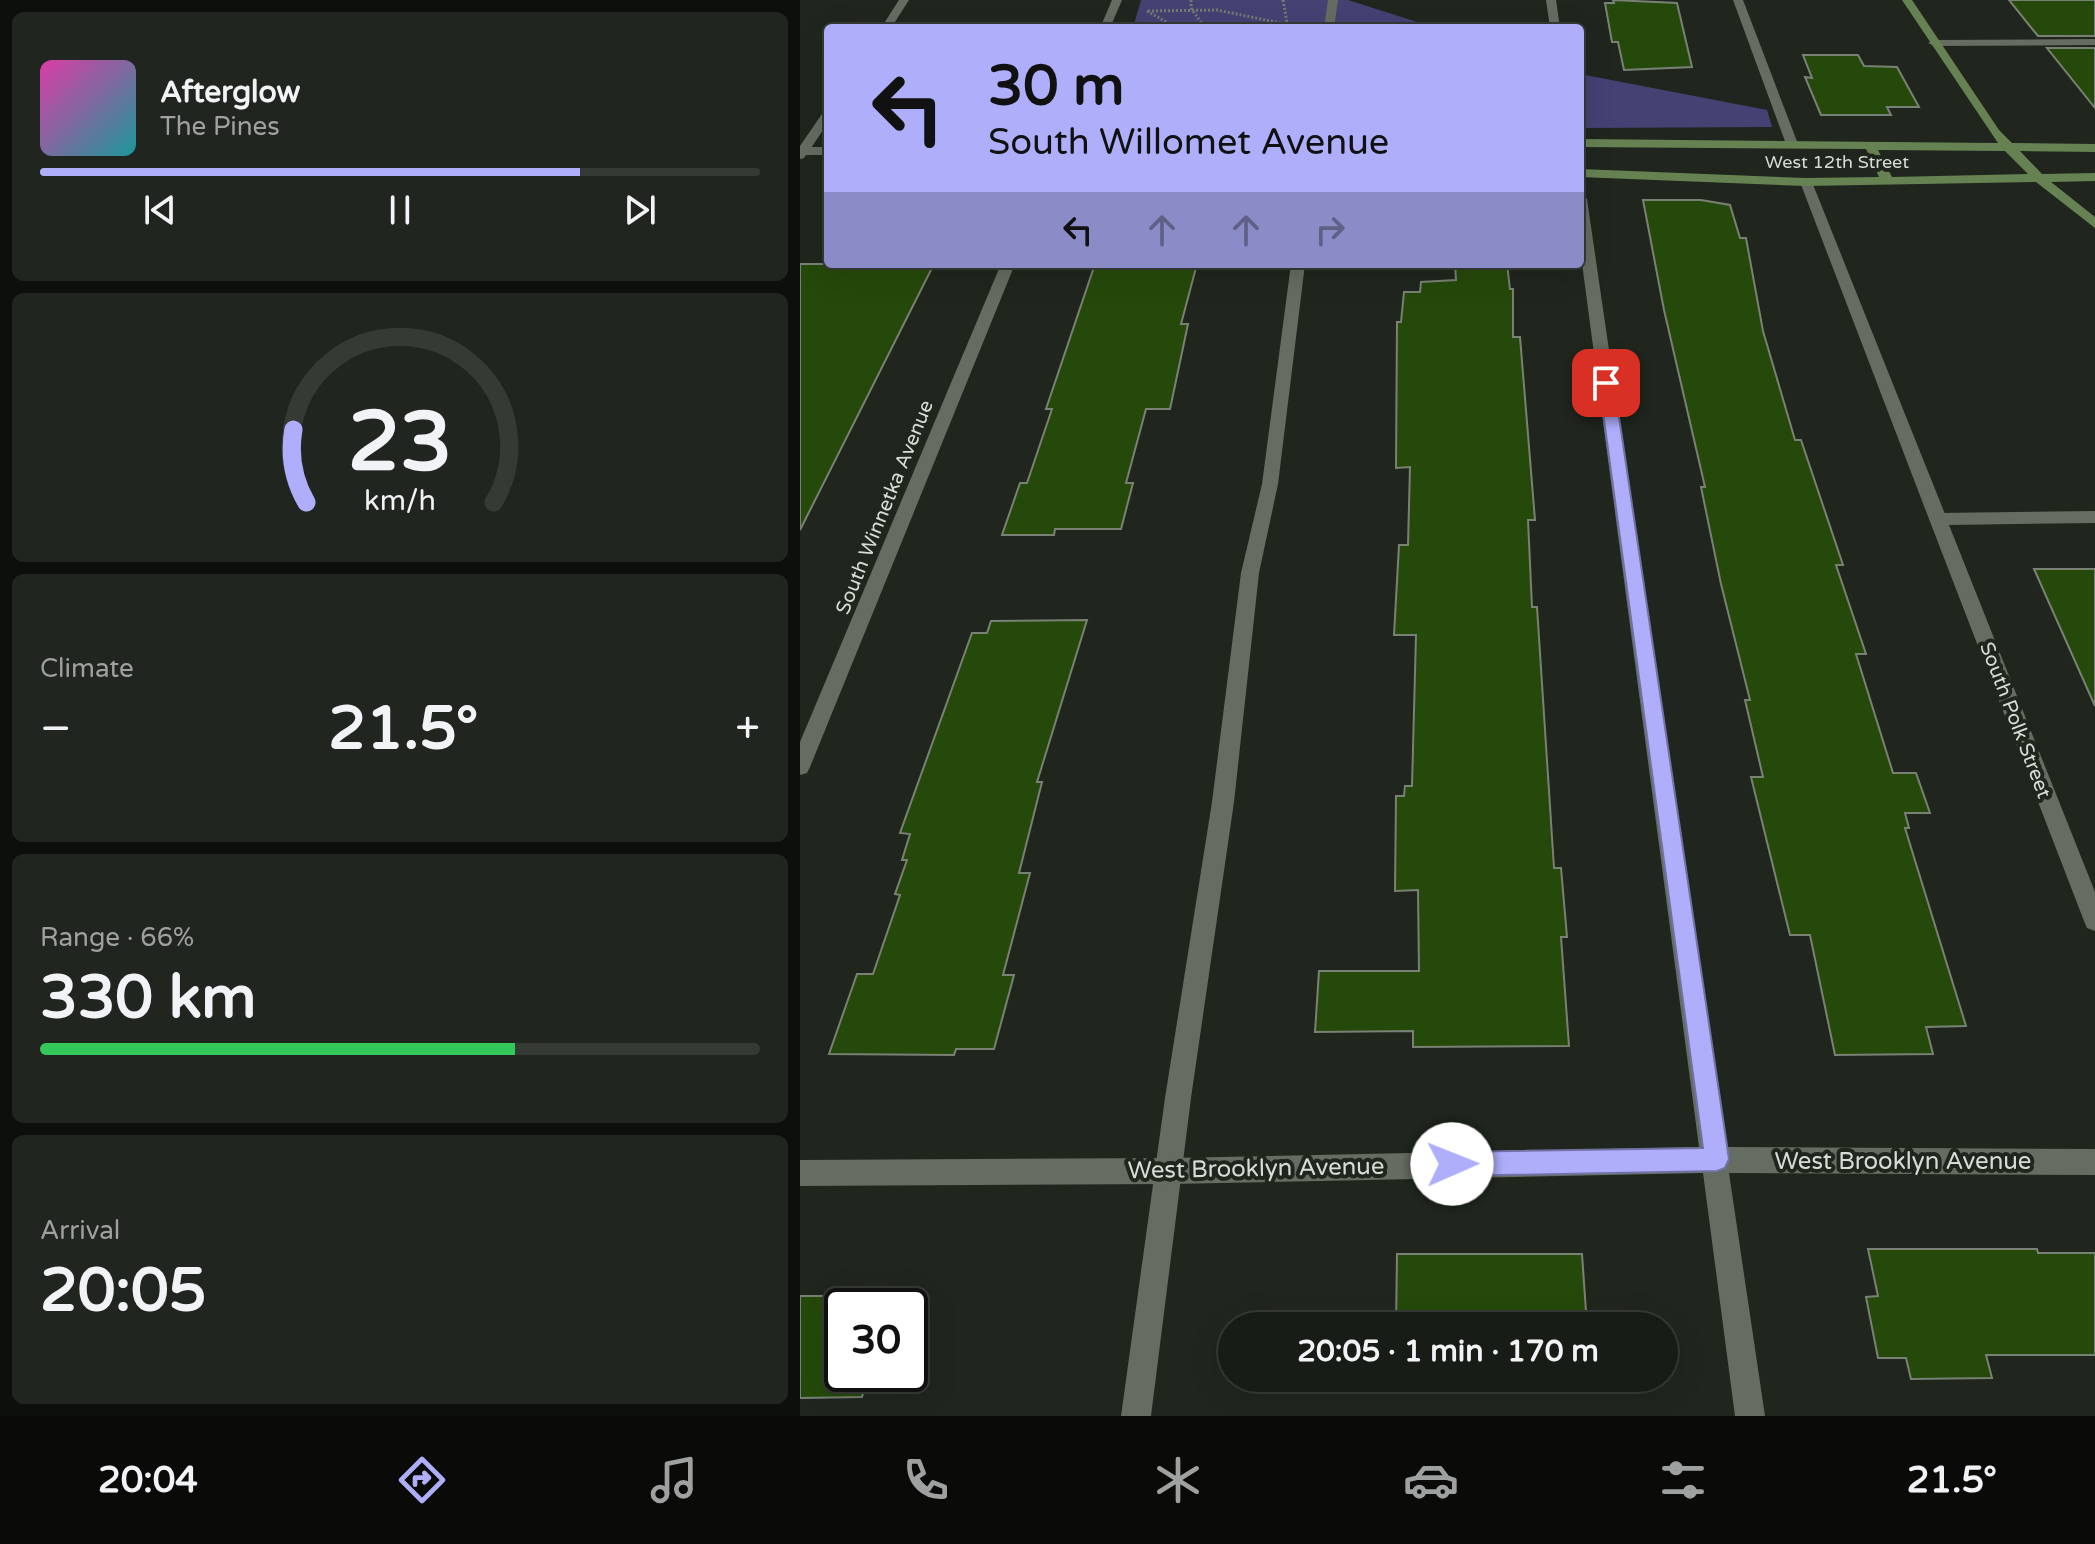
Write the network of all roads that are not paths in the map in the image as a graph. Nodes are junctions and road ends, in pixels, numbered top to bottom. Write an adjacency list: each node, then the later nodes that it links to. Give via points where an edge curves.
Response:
1 (904, 0): 7 (street)
2 (1117, 0): 8 (street)
3 (1333, 0): 9 (street)
4 (1551, 0): 10 (street)
5 (1738, 0): 15 (street)
6 (1907, 0): 12 (main road)
7 (889, 24)
8 (1107, 24)
9 (1330, 24)
10 (1554, 24)
11 (2095, 42): 12 (street)
12 (1934, 43): 18 (main road)
13 (824, 120): 20 (street)
14 (1584, 143): 15 (main road, West 12th Street)
15 (1792, 144): 16 (main road, West 12th Street)
16 (1870, 146): 18 (main road, West 12th Street); 25 (main road)
17 (2095, 148): 18 (main road, West 12th Street)
18 (2009, 149): 22 (main road)
19 (824, 151): 20 (street)
20 (801, 153)
21 (1584, 173): 24 (main road, West 12th Street)
22 (2038, 177): 23 (main road, West 12th Street); 25 (main road, West 12th Street); 26 (main road)
23 (2095, 177)
24 (1806, 182): 25 (main road, West 12th Street); 31 (street, South Polk Street)
25 (1888, 182)
26 (2095, 224)
27 (1584, 227): 34 (street)
28 (1006, 268): 32 (street, South Winnetka Avenue)
29 (1297, 268): 36 (street, via 1270,484 1250,573)
30 (2095, 517): 31 (street)
31 (1938, 519): 33 (street, South Polk Street)
32 (800, 767)
33 (2095, 921)
34 (1717, 1159): 35 (street, West Brooklyn Avenue); 36 (street, West Brooklyn Avenue); 39 (street)
35 (2095, 1162)
36 (1170, 1171): 37 (street, West Brooklyn Avenue); 38 (street)
37 (800, 1173)
38 (1136, 1416)
39 (1750, 1416)

